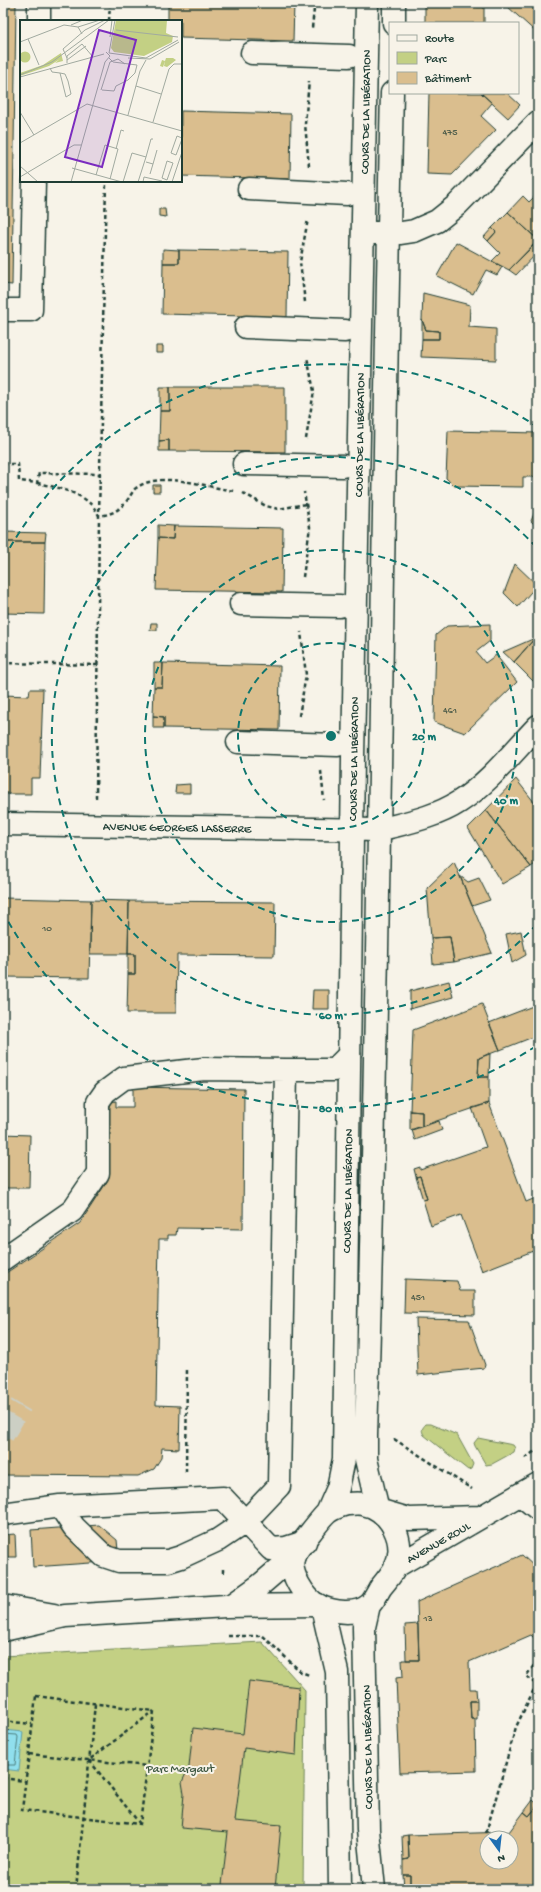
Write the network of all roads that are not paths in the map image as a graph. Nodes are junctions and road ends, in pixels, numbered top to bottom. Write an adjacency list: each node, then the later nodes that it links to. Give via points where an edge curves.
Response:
1 (39, 3): 4 (main road)
2 (367, 3): 13 (main road, COURS DE LA LIBÉRATION)
3 (394, 3): 5 (main road)
4 (39, 20)
5 (394, 22)
6 (252, 53): 7 (main road)
7 (349, 56)
8 (392, 94): 14 (main road, COURS DE LA LIBÉRATION)
9 (538, 122): 14 (main road, via 457,205 437,221 414,232)
10 (34, 182): 15 (main road, via 31,310)
11 (249, 189): 12 (main road)
12 (347, 194)
13 (363, 233): 14 (main road); 26 (main road, COURS DE LA LIBÉRATION)
14 (389, 233): 27 (main road, COURS DE LA LIBÉRATION)
15 (3, 310)
16 (246, 327): 17 (main road)
17 (345, 331)
18 (244, 464): 19 (main road)
19 (343, 466)
20 (241, 604): 21 (main road)
21 (340, 606)
22 (538, 726): 27 (main road, AVENUE GEORGES LASSERRE, via 488,779 459,802 434,814)
23 (238, 742): 24 (main road)
24 (338, 745)
25 (3, 824): 26 (main road, AVENUE GEORGES LASSERRE)
26 (352, 830): 27 (main road, AVENUE GEORGES LASSERRE); 28 (main road, COURS DE LA LIBÉRATION)
27 (379, 830): 34 (main road, COURS DE LA LIBÉRATION, via 380,888 366,1436 366,1459)
28 (349, 1055): 29 (main road, via 334,1070); 35 (main road, COURS DE LA LIBÉRATION, via 344,1459 338,1488)
29 (286, 1070): 30 (main road, via 204,1069 124,1078 105,1092 98,1102 98,1173 72,1211); 38 (main road, via 279,1486)
30 (3, 1259)
31 (529, 1490): 33 (main road); 37 (main road, AVENUE ROUL)
32 (60, 1506): 36 (main road); 38 (main road, via 223,1498); 38 (main road, via 74,1526 104,1556 119,1561 168,1561 181,1557 218,1540)
33 (538, 1509)
34 (378, 1510): 35 (main road, via 363,1504 347,1504); 37 (main road, AVENUE ROUL, via 409,1519); 40 (main road, via 395,1528 399,1551)
35 (327, 1513): 39 (main road)
36 (3, 1514)
37 (482, 1516): 40 (main road, AVENUE ROUL)
38 (245, 1522): 39 (main road, via 271,1549)
39 (299, 1549): 43 (main road, via 258,1586); 44 (main road, via 294,1568 296,1580 301,1590)
40 (396, 1567): 41 (main road)
41 (369, 1605): 44 (main road, via 338,1612); 48 (main road, COURS DE LA LIBÉRATION, via 364,1627 368,1830)
42 (3, 1606): 45 (main road)
43 (231, 1606): 44 (main road); 45 (main road)
44 (320, 1606): 47 (main road, via 337,1672)
45 (65, 1616): 46 (main road)
46 (3, 1630)
47 (340, 1889)
48 (374, 1889)

